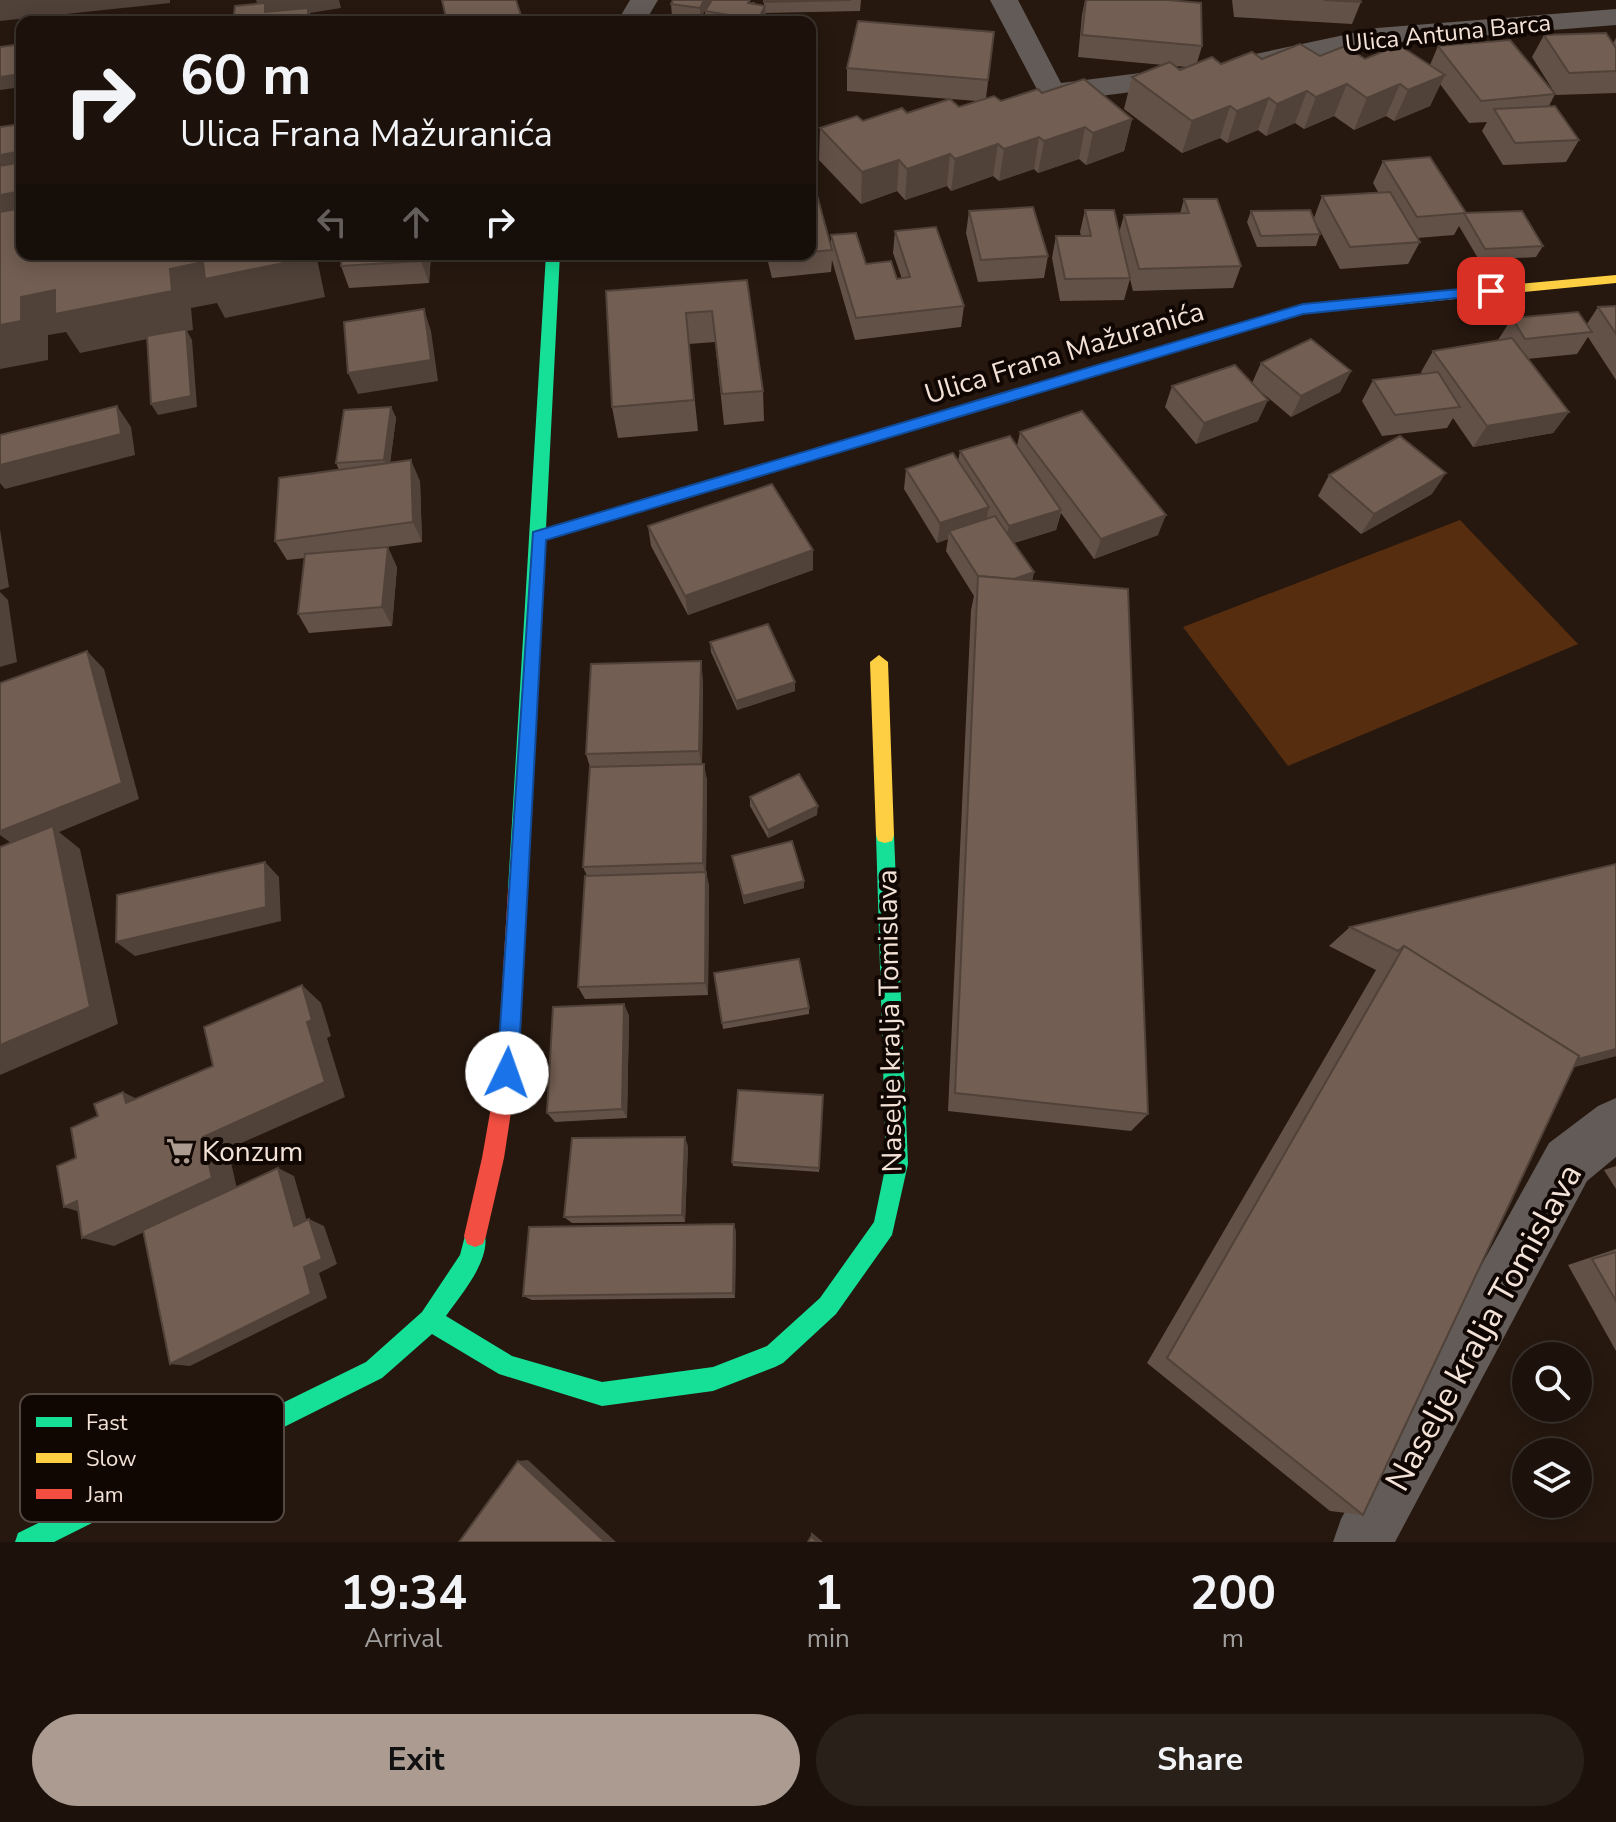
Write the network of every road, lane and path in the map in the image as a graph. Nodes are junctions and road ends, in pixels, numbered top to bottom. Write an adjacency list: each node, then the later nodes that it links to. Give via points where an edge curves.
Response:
1 (1004, 0): 2 (street, Ulica Antuna Barca, via 1052,93 1217,71 1377,36)
2 (1616, 17)
3 (553, 260): 5 (street)
4 (1616, 279): 5 (street, Ulica Frana Mažuranića, via 1303,309)
5 (538, 536): 8 (street, via 507,1073 470,1259)
6 (879, 662): 8 (street, Naselje kralja Tomislava, via 897,1164 884,1227 828,1306 775,1355 713,1379 602,1394 507,1366)
7 (1616, 1124): 11 (street, Naselje kralja Tomislava, via 1568,1162)
8 (430, 1320): 9 (street, via 374,1370)
9 (284, 1415)
10 (67, 1522): 12 (street)
11 (1363, 1541)
12 (27, 1542)

